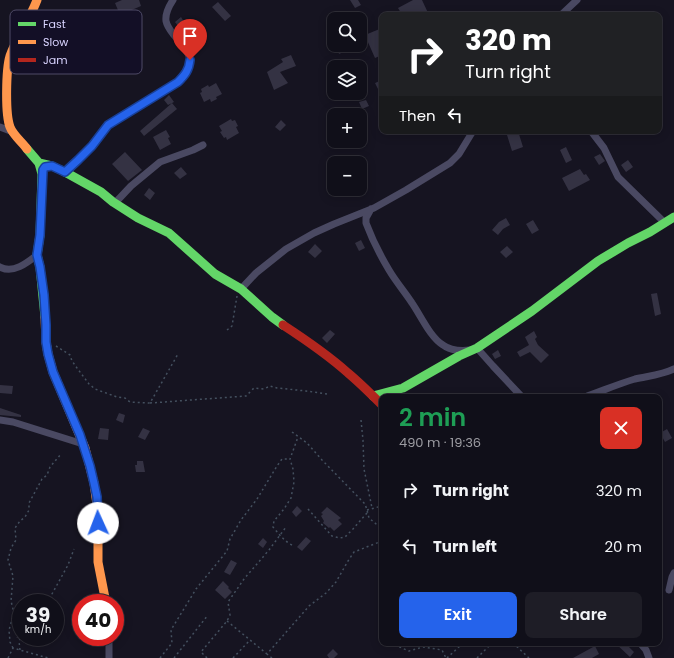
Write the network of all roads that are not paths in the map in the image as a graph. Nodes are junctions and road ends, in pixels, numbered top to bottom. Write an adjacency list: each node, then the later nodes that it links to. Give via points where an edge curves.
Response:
1 (37, 0): 4 (street)
2 (173, 0): 14 (street, via 167,11 166,22 188,53 189,68 178,82 108,125 92,146)
3 (578, 0): 5 (street)
4 (33, 10)
5 (564, 12)
6 (10, 57): 8 (street, via 7,111)
7 (0, 128): 8 (street)
8 (13, 132): 12 (street)
9 (471, 134): 17 (street, via 450,163)
10 (593, 134): 19 (street, via 604,148 618,177)
11 (203, 145): 16 (street, via 160,162)
12 (39, 163): 13 (street); 15 (street)
13 (52, 166): 14 (street); 15 (street, via 45,167)
14 (65, 172): 16 (street)
15 (42, 178): 20 (street, via 40,242)
16 (115, 203): 22 (street, via 138,218 164,230 215,274)
17 (371, 209): 22 (street, via 300,240 256,273); 23 (street, via 366,223 378,250 389,271 431,333 442,345 450,349)
18 (674, 217): 19 (street)
19 (665, 223): 23 (street, via 598,261 532,311)
20 (37, 255): 21 (street, via 18,267); 32 (street, via 44,295 46,343 50,362)
21 (0, 267)
22 (241, 289): 29 (street, via 272,316 331,358)
23 (475, 349): 25 (street, via 403,388); 26 (street)
24 (674, 369): 27 (street, via 622,383)
25 (382, 394)
26 (519, 394)
27 (594, 394)
28 (379, 395): 29 (street)
29 (373, 396): 30 (street)
30 (379, 402)
31 (0, 420): 32 (street)
32 (83, 444): 35 (street, via 97,497 98,562)
33 (674, 573): 34 (street)
34 (669, 590)
35 (104, 594)
36 (109, 646): 38 (street)
37 (643, 646): 39 (street)
38 (109, 658)
39 (649, 658)

